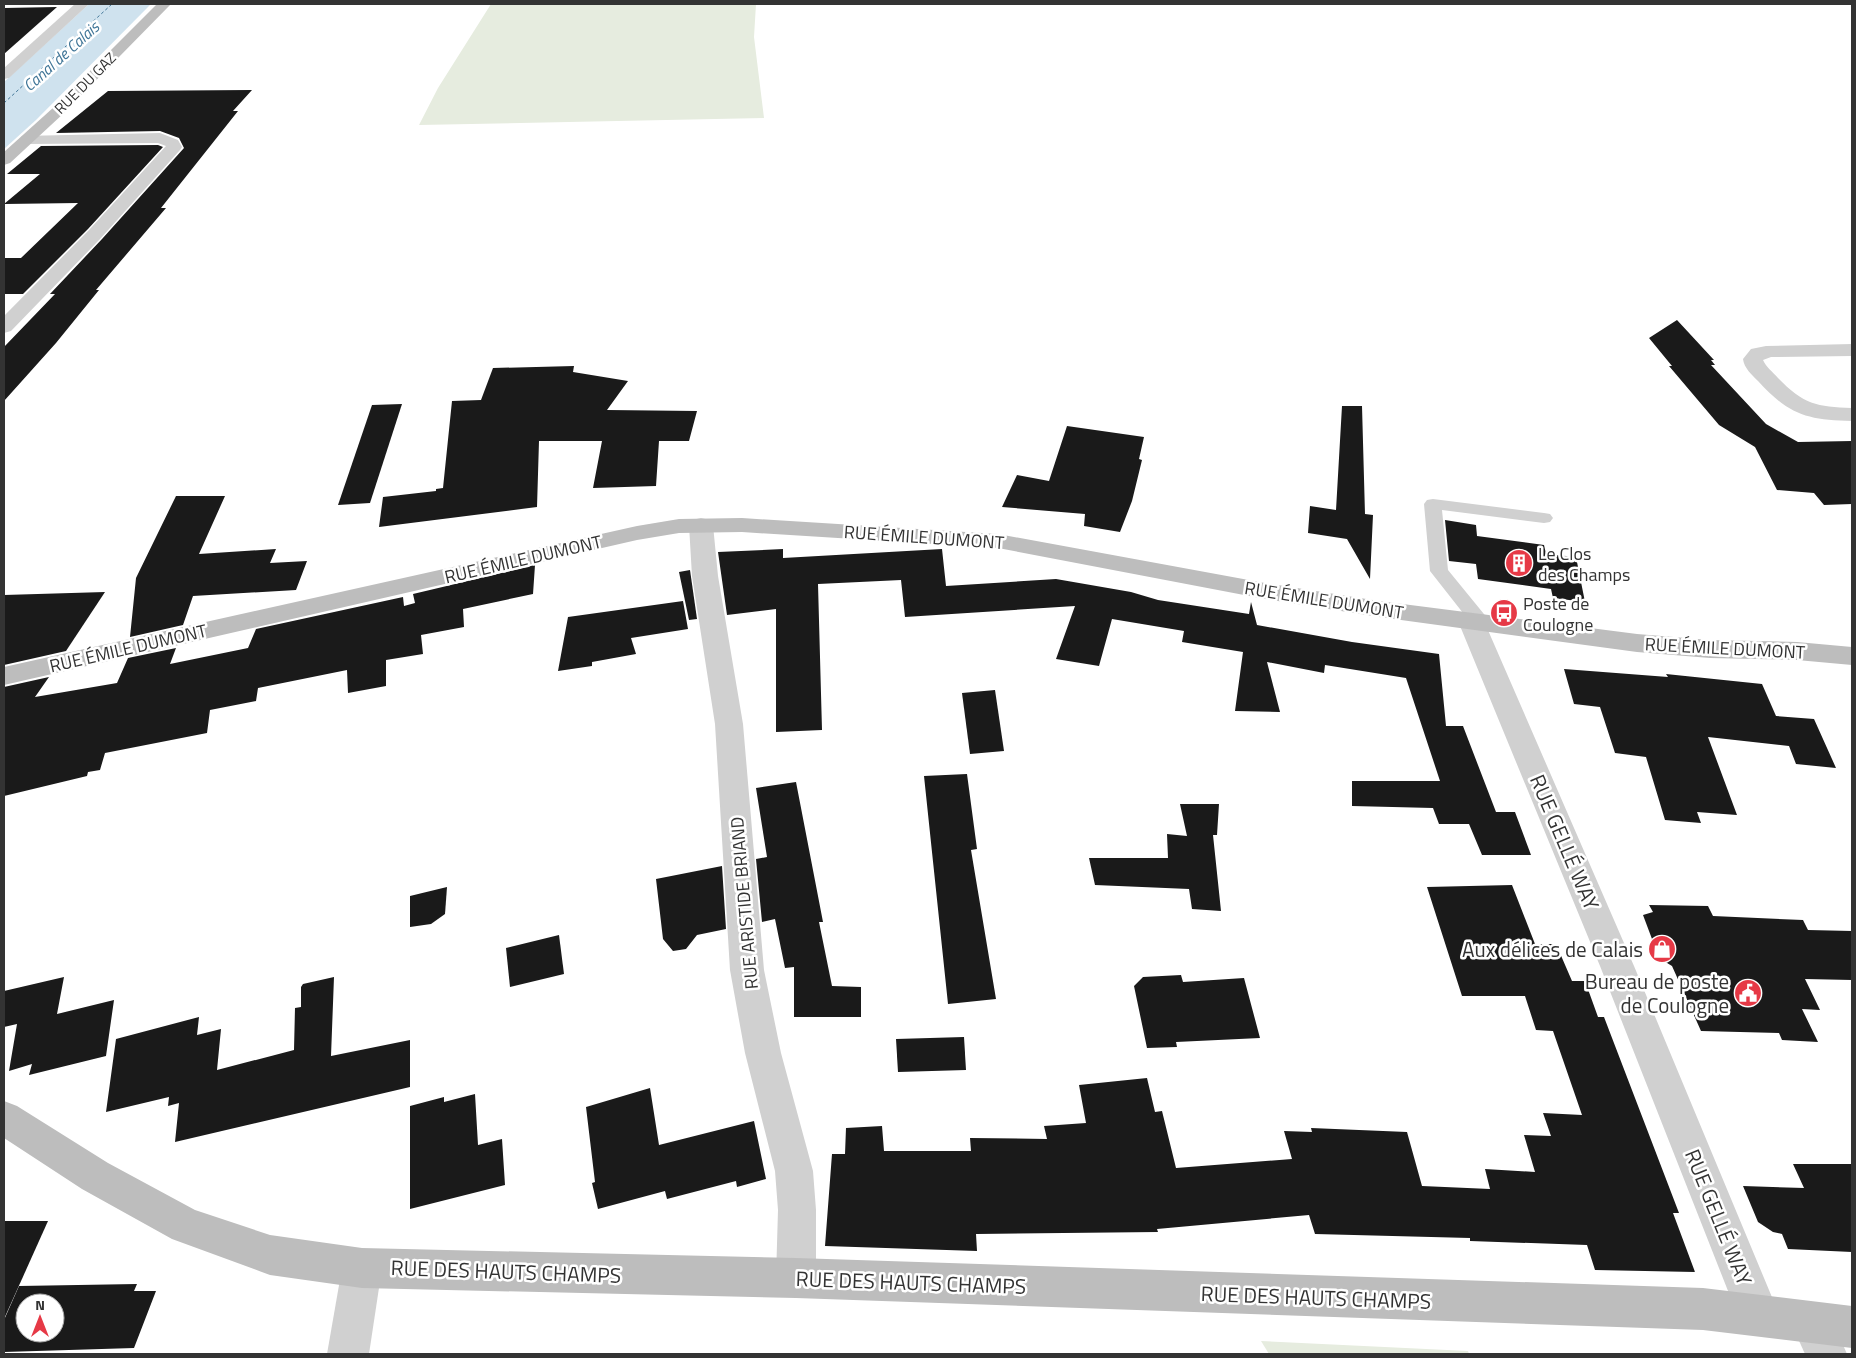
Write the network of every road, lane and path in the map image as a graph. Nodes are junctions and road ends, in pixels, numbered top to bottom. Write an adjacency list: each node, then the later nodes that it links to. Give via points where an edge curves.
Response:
1 (82, 4): 3 (street)
2 (164, 4): 4 (street, RUE DU GAZ)
3 (4, 75)
4 (28, 139): 5 (street, RUE DU GAZ); 6 (street, via 160,138 174,147)
5 (4, 160)
6 (4, 327)
7 (1852, 350): 8 (street, via 1771,351 1761,352 1753,359 1754,364 1792,404 1823,414)
8 (1852, 414)
9 (1544, 518): 11 (lane, via 1433,504 1439,571)
10 (701, 525): 11 (street, RUE ÉMILE DUMONT, via 998,541 1311,599); 13 (street, RUE ÉMILE DUMONT, via 637,533); 16 (street, RUE ARISTIDE BRIAND, via 729,724 747,970 763,1053 794,1171)
11 (1476, 622): 12 (street, RUE ÉMILE DUMONT, via 1692,648); 17 (street, RUE GELLÉ WAY)
12 (1852, 656)
13 (4, 676)
14 (4, 1118): 15 (street, RUE DES HAUTS CHAMPS, via 95,1176 186,1226 270,1255)
15 (362, 1268): 16 (street, RUE DES HAUTS CHAMPS); 20 (street)
16 (796, 1278): 17 (street, RUE DES HAUTS CHAMPS, via 1703,1309)
17 (1758, 1314): 19 (street, RUE DES HAUTS CHAMPS)
18 (1852, 1327): 19 (street, RUE DES HAUTS CHAMPS)
19 (1819, 1339)
20 (348, 1354)

